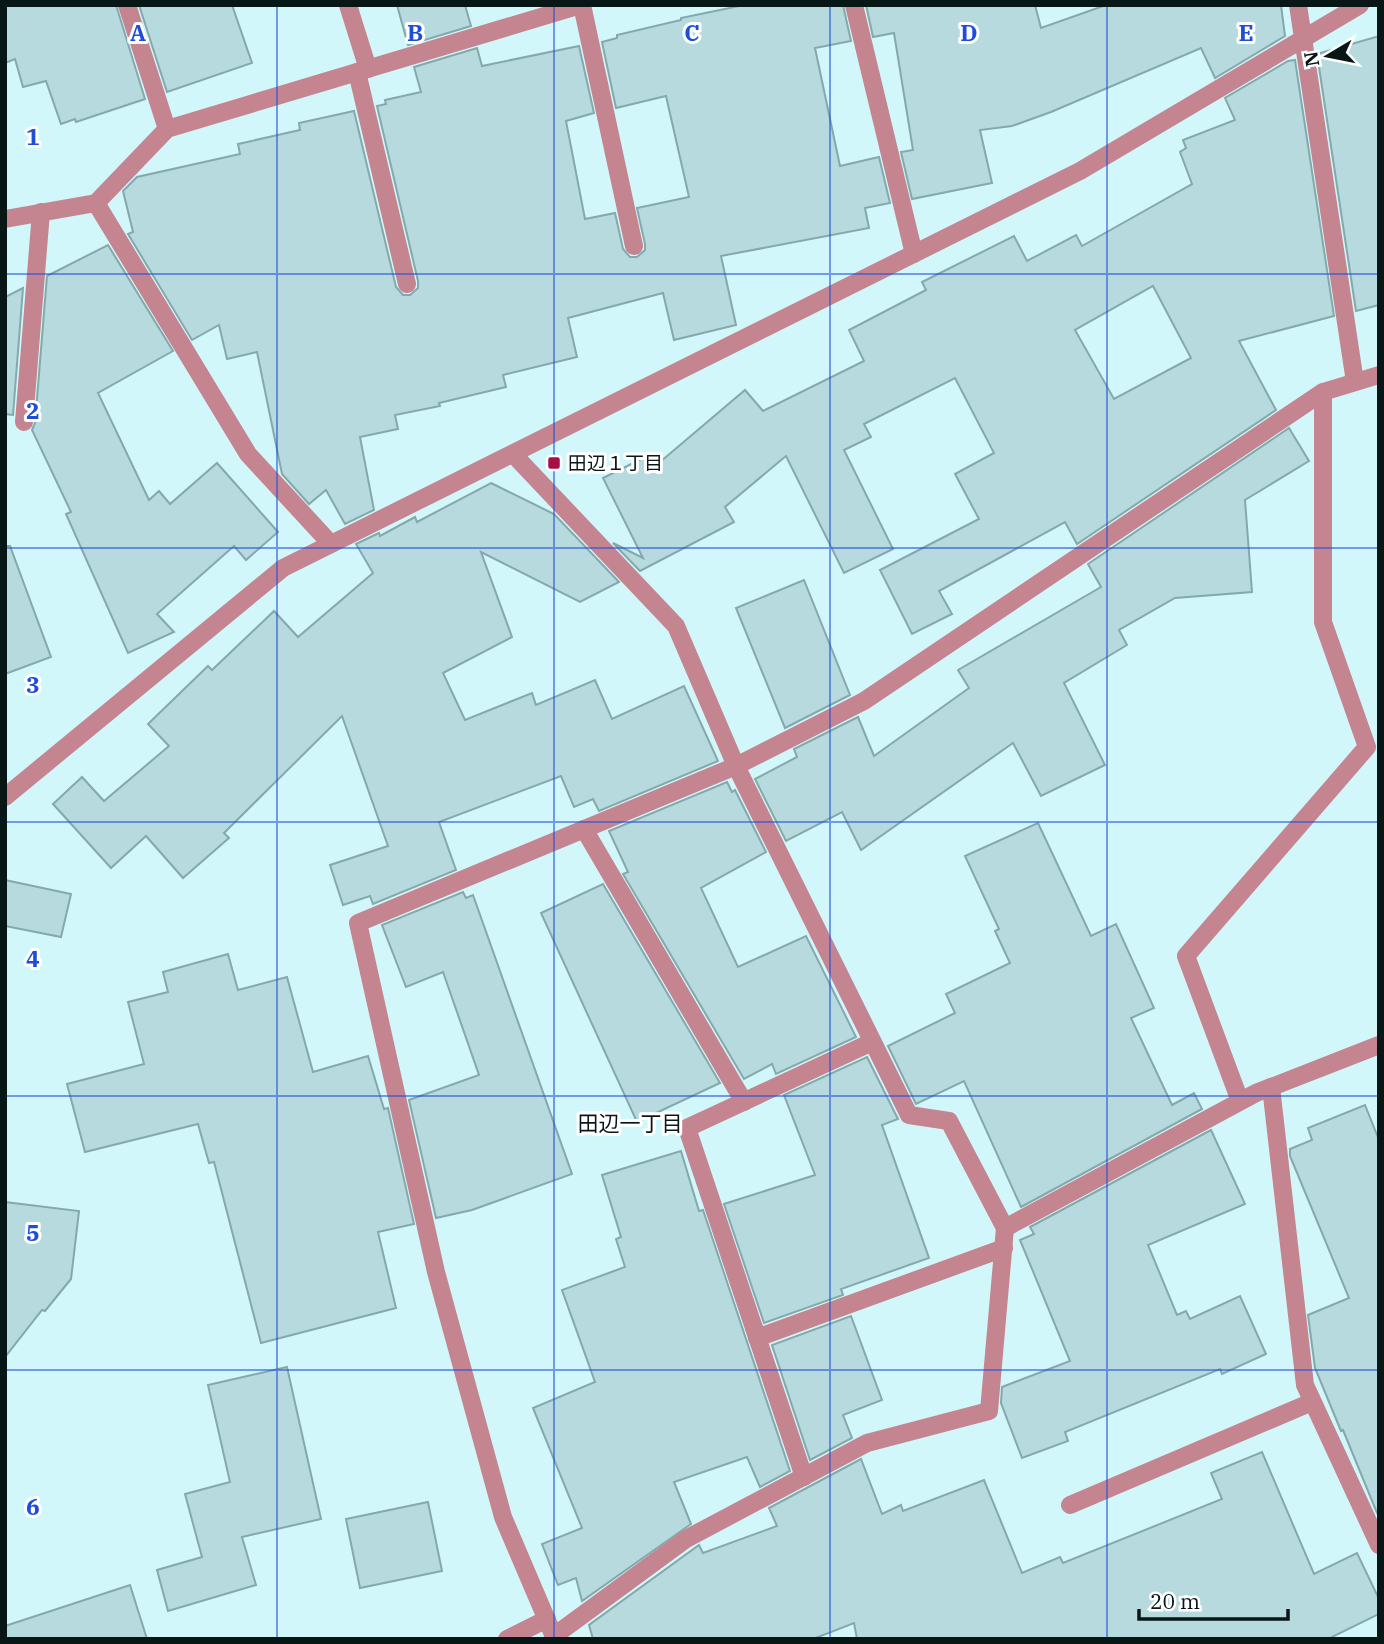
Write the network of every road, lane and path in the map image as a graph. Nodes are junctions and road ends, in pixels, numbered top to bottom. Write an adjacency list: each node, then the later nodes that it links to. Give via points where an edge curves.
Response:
1 (127, 5): 9 (street)
2 (348, 5): 8 (street)
3 (581, 5): 8 (street); 13 (street)
4 (854, 5): 14 (street)
5 (1298, 5): 7 (street)
6 (1360, 5): 7 (street)
7 (1303, 39): 14 (street, via 1080,171); 17 (street)
8 (363, 71): 9 (street); 15 (street)
9 (167, 129): 10 (street)
10 (96, 203): 11 (street); 21 (street, via 248,454)
11 (41, 212): 12 (street); 19 (street)
12 (5, 219)
13 (634, 246)
14 (914, 254): 20 (street)
15 (407, 284)
16 (1379, 375): 17 (street)
17 (1355, 382): 18 (street)
18 (1323, 392): 22 (street, via 864,701); 28 (street, via 1323,622 1367,747 1186,956)
19 (24, 422)
20 (513, 454): 21 (street); 22 (street, via 676,626)
21 (330, 544): 23 (street, via 283,568)
22 (736, 766): 24 (street); 25 (street)
23 (5, 797)
24 (584, 829): 29 (street); 38 (street, via 358,923 443,1297 503,1517)
25 (872, 1042): 29 (street); 30 (street, via 909,1115 948,1121)
26 (1379, 1045): 27 (street)
27 (1271, 1087): 28 (street); 33 (street, via 1305,1385)
28 (1240, 1101): 30 (street)
29 (744, 1102): 32 (street, via 687,1128)
30 (1005, 1228): 31 (street)
31 (1004, 1248): 32 (street); 34 (street, via 989,1411 867,1443)
32 (755, 1333): 34 (street)
33 (1312, 1402): 35 (street); 36 (street)
34 (804, 1477): 38 (street, via 686,1539)
35 (1070, 1505)
36 (1374, 1525): 37 (street)
37 (1379, 1545)
38 (552, 1631): 39 (street)
39 (507, 1639)

